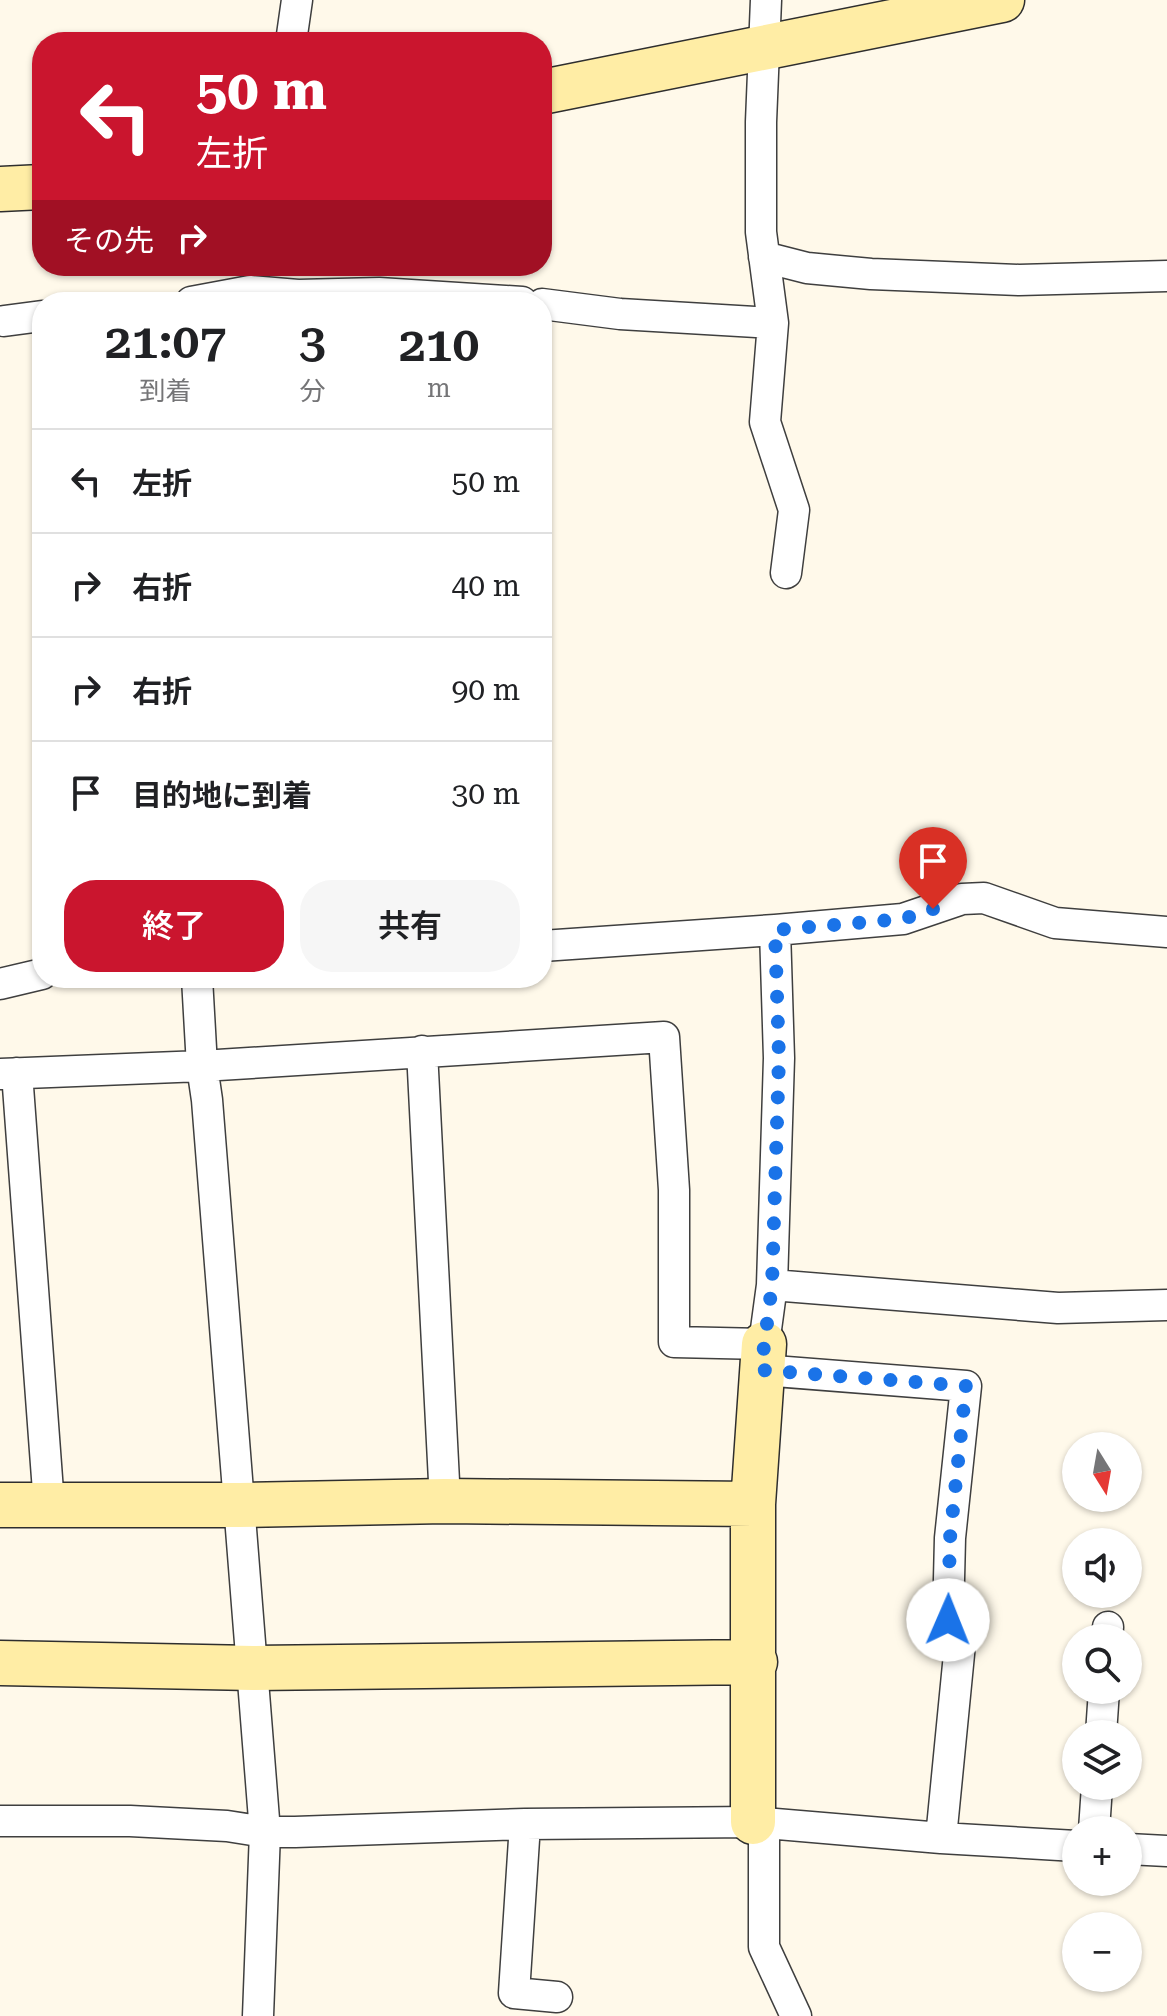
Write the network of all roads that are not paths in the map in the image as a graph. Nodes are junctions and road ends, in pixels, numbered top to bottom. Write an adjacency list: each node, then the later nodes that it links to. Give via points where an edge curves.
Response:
1 (297, 0): 4 (street)
2 (766, 0): 5 (street)
3 (1002, 0): 5 (street)
4 (292, 32)
5 (765, 46): 6 (street); 9 (street)
6 (552, 90)
7 (32, 187): 8 (street)
8 (0, 189)
9 (764, 257): 10 (street, via 807,268 871,274 1019,280); 17 (street)
10 (1167, 276)
11 (252, 278): 12 (street); 13 (street)
12 (216, 292)
13 (290, 292)
14 (552, 305): 17 (street)
15 (32, 317): 16 (street)
16 (4, 321)
17 (773, 323): 18 (street, via 765,422 794,510)
18 (786, 573)
19 (775, 930): 20 (street, via 903,919 962,899 984,898 1055,923); 21 (street); 28 (street, via 779,1058)
20 (1167, 932)
21 (552, 945)
22 (32, 976): 23 (street)
23 (0, 984)
24 (198, 988): 26 (street)
25 (422, 1051): 26 (street); 30 (street, via 664,1037 674,1190 674,1342); 31 (street)
26 (202, 1066): 27 (street); 35 (street)
27 (9, 1074): 34 (street)
28 (772, 1285): 29 (street, via 1058,1308); 30 (street)
29 (1167, 1305)
30 (762, 1357): 32 (street); 43 (street, via 966,1386 950,1538 948,1620 960,1644)
31 (445, 1501): 32 (street); 35 (street)
32 (753, 1504): 36 (street)
33 (0, 1505): 34 (street)
34 (49, 1505): 35 (street)
35 (239, 1505): 38 (street)
36 (755, 1662): 38 (street); 40 (street)
37 (0, 1663): 38 (street)
38 (253, 1668): 42 (street)
39 (0, 1821): 42 (street, via 130,1821)
40 (758, 1823): 41 (street); 43 (street); 49 (street, via 764,1947)
41 (525, 1824): 42 (street); 47 (street, via 514,1993)
42 (265, 1832): 48 (street)
43 (941, 1838): 44 (street)
44 (1062, 1845)
45 (1142, 1850): 46 (street)
46 (1167, 1851)
47 (557, 1997)
48 (264, 2015)
49 (796, 2016)

